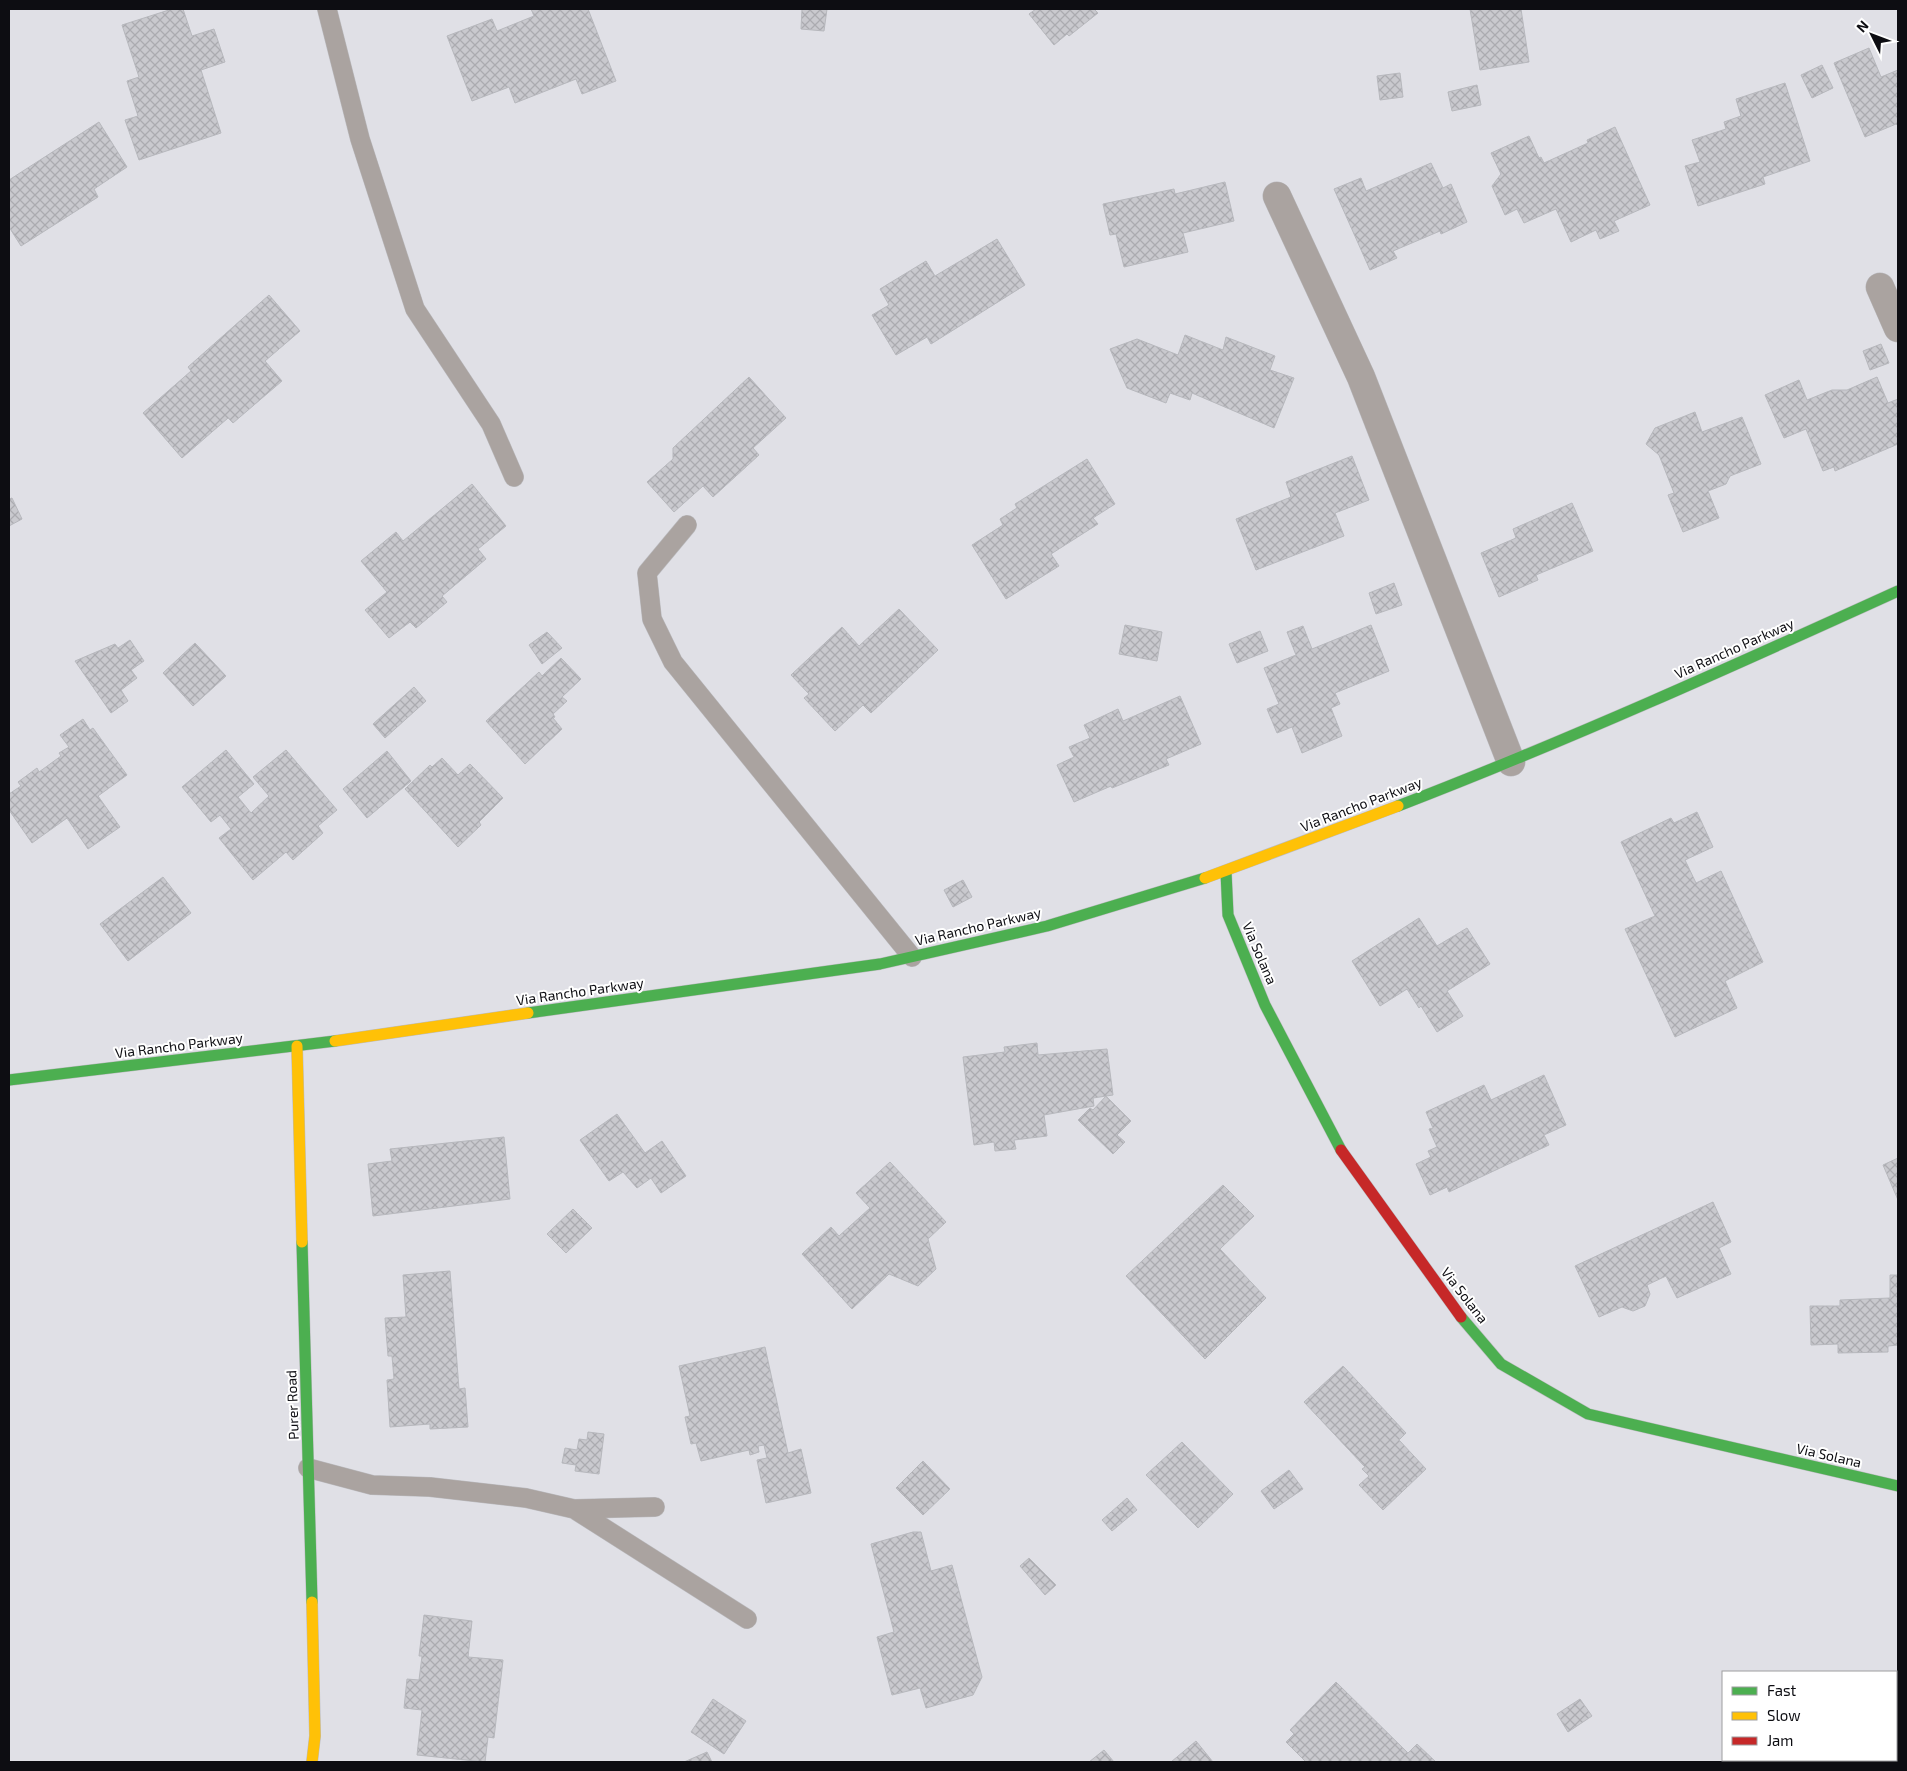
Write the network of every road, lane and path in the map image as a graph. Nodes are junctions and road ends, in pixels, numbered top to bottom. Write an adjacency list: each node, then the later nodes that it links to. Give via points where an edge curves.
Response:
1 (326, 9): 5 (lane, via 360,139 415,308 491,424)
2 (1277, 196): 8 (street, via 1361,376)
3 (1880, 287): 4 (street)
4 (1898, 328)
5 (514, 477)
6 (687, 525): 10 (lane, via 648,573 652,619 673,662)
7 (1898, 591): 8 (main road, Via Rancho Parkway)
8 (1510, 762): 9 (main road, Via Rancho Parkway)
9 (1226, 872): 10 (main road, Via Rancho Parkway, via 1048,926); 14 (main road, Via Solana, via 1231,924 1265,1005 1344,1155 1448,1301 1501,1364 1588,1414)
10 (912, 957): 11 (main road, Via Rancho Parkway)
11 (297, 1046): 12 (main road, Via Rancho Parkway); 13 (main road, Purer Road)
12 (9, 1080)
13 (308, 1468): 16 (lane, via 372,1485 430,1487 526,1498); 18 (main road, Purer Road, via 315,1736)
14 (1898, 1486)
15 (655, 1506): 16 (lane)
16 (574, 1509): 17 (lane)
17 (747, 1619)
18 (312, 1762)

